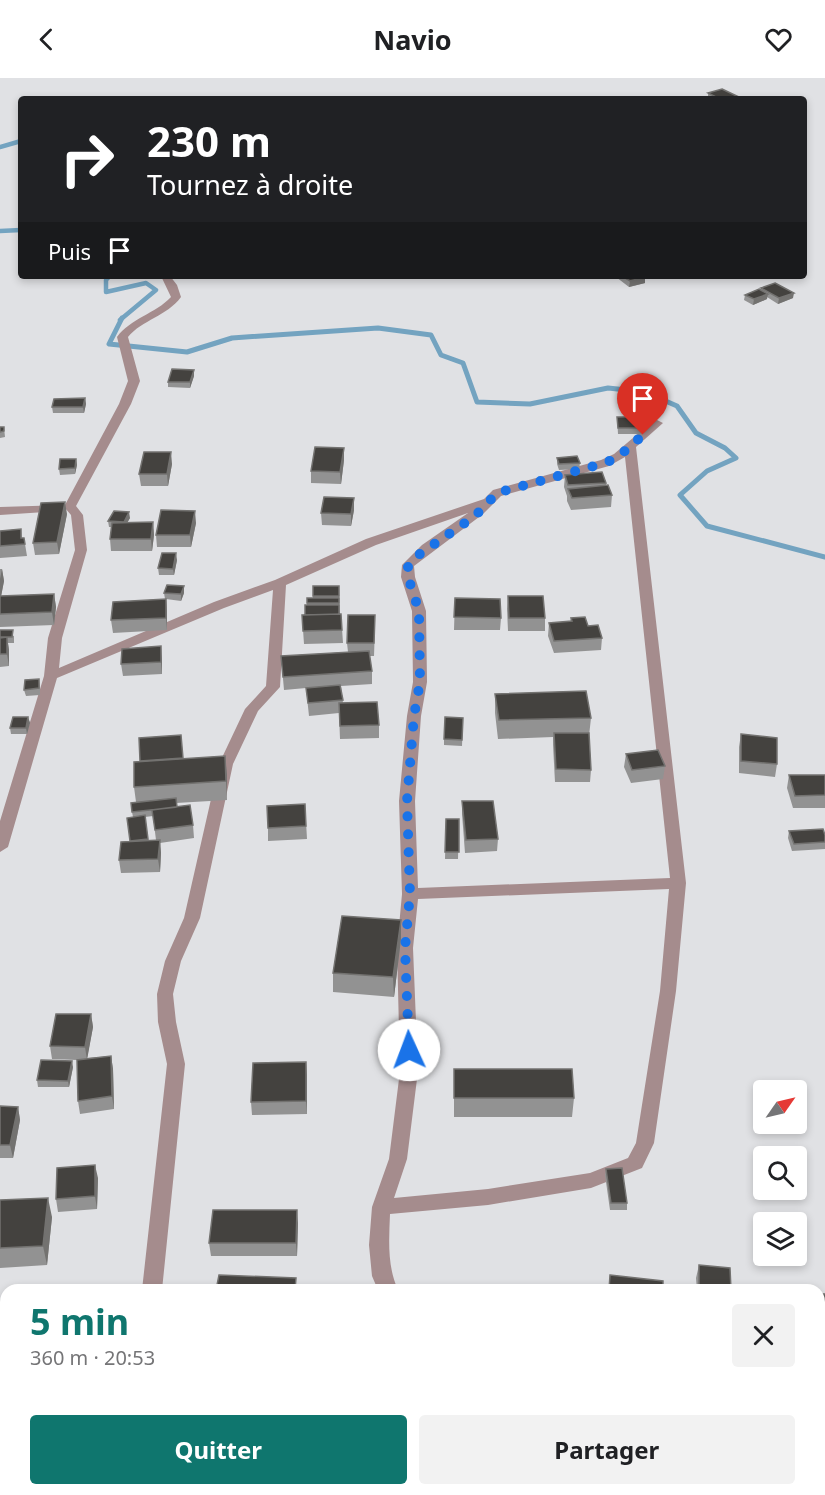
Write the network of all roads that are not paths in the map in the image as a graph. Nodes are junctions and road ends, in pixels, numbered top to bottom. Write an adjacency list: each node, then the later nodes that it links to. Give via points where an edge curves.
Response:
1 (167, 279): 5 (street, via 176,297 169,306 128,328 122,337 134,381)
2 (657, 423): 3 (street)
3 (630, 447): 4 (street, via 605,463 516,486 497,493); 10 (street)
4 (488, 502): 7 (street, via 371,542); 11 (street, via 408,565 419,611 420,682 407,801)
5 (70, 506): 6 (street); 8 (street, via 77,515 81,550 55,638)
6 (0, 511)
7 (280, 583): 8 (street); 13 (street, via 273,687 252,709 226,764 192,918 173,961 165,994 176,1064)
8 (51, 676): 9 (street)
9 (0, 847)
10 (678, 883): 11 (street); 12 (street, via 668,991 647,1132 635,1163 591,1180 488,1197)
11 (410, 894): 12 (street, via 405,948 409,1071 398,1159)
12 (381, 1207): 14 (street, via 379,1245)
13 (153, 1284)
14 (386, 1284)

